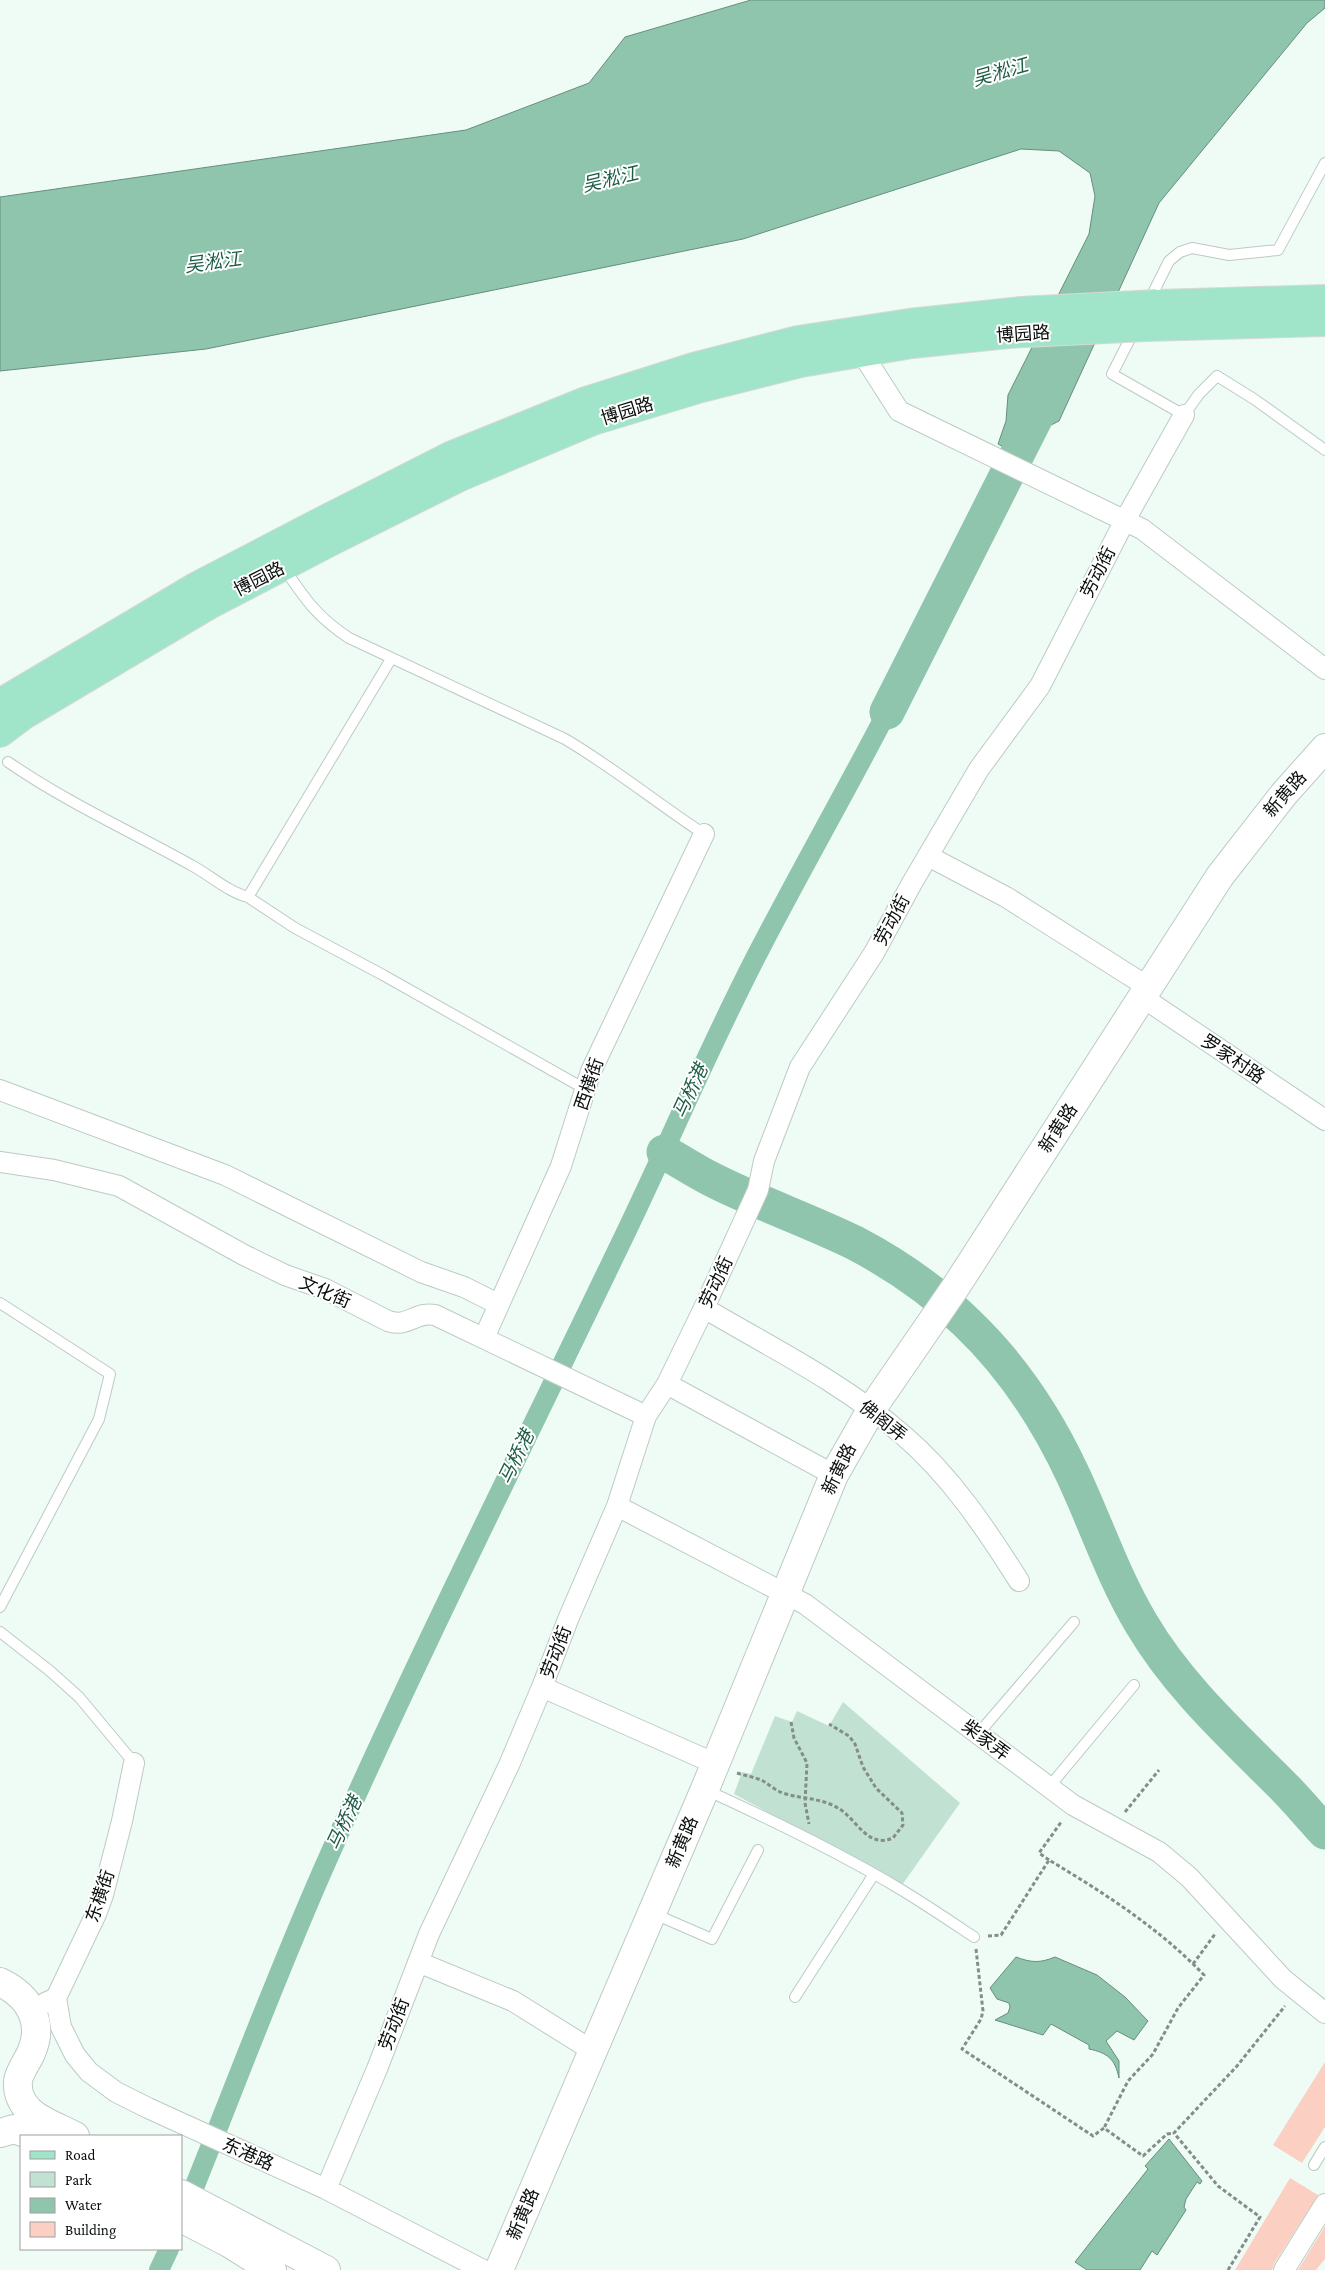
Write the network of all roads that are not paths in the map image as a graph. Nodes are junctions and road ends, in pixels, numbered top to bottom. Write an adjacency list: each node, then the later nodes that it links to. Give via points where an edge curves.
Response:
1 (1325, 163): 7 (lane, via 1278,250 1229,255 1192,248 1169,261 1112,374)
2 (1325, 299): 3 (main road, 博园路)
3 (1152, 316): 4 (main road, 博园路, bridge); 5 (main road, 博园路)
4 (1014, 322): 6 (main road, 博园路); 13 (main road, 博园路, via 909,323 798,340 693,367 586,401 450,456 322,521 198,586)
5 (1325, 322)
6 (862, 353): 9 (street, via 899,411); 10 (main road, 博园路, via 801,363 698,389 594,421 460,477)
7 (1184, 415): 8 (lane, via 1217,376); 9 (street, 劳动街)
8 (1325, 450)
9 (1125, 520): 12 (street, via 1158,540); 18 (street, 劳动街, via 1040,686 979,769)
10 (283, 567): 11 (lane, via 311,608 328,624); 14 (main road, 博园路, via 208,606 24,715)
11 (391, 659): 17 (lane, via 592,755); 19 (lane)
12 (1325, 669)
13 (0, 703)
14 (0, 733)
15 (1325, 748): 20 (street, 新黄路, via 1284,794 1220,876)
16 (8, 762): 19 (lane, via 110,824)
17 (704, 834): 21 (street, 西横街)
18 (928, 856): 20 (street, 罗家村路, via 1006,897); 27 (street, 劳动街, via 874,953 800,1067 764,1161 755,1198)
19 (248, 897): 21 (lane, via 295,928)
20 (1145, 992): 23 (street, 罗家村路); 30 (street, 新黄路, via 936,1317)
21 (585, 1089): 26 (street, 西横街, via 560,1166)
22 (0, 1090): 26 (street, via 225,1175 422,1272)
23 (1325, 1120)
24 (0, 1162): 28 (street, 文化街, via 54,1170 119,1186 252,1259 325,1289 388,1321 404,1323 426,1313)
25 (0, 1304): 36 (lane, via 110,1374 99,1419)
26 (498, 1304): 28 (street, 西横街)
27 (704, 1308): 29 (street, 劳动街); 30 (street, 佛阁弄, via 798,1361)
28 (484, 1338): 31 (street, 文化街)
29 (667, 1384): 31 (street, 劳动街); 32 (street)
30 (870, 1410): 32 (street, 新黄路); 34 (street, 佛阁弄, via 904,1435 949,1482 988,1532)
31 (646, 1416): 33 (street, 劳动街)
32 (834, 1475): 35 (street, 新黄路)
33 (617, 1506): 35 (street, 柴家弄); 40 (street, 劳动街)
34 (1019, 1581)
35 (785, 1592): 41 (street, 柴家弄, via 834,1624); 43 (street, 新黄路)
36 (0, 1607)
37 (1074, 1622): 41 (lane)
38 (0, 1632): 42 (lane, via 79,1697)
39 (1134, 1685): 44 (lane)
40 (542, 1687): 43 (street); 50 (street, 劳动街)
41 (978, 1734): 44 (street, 柴家弄)
42 (134, 1763): 52 (street, 东横街, via 103,1895)
43 (716, 1764): 45 (street, 新黄路)
44 (1048, 1787): 55 (street, 柴家弄, via 1073,1806 1145,1843 1176,1865 1297,1992)
45 (705, 1789): 47 (lane); 48 (street, 新黄路)
46 (758, 1850): 48 (lane, via 712,1939)
47 (874, 1874): 49 (lane); 53 (lane)
48 (652, 1912): 56 (street, 新黄路)
49 (974, 1937)
50 (418, 1962): 56 (street, via 513,2001); 62 (street, 劳动街)
51 (0, 1982): 54 (street, via 18,1993)
52 (56, 1998): 54 (street); 62 (street, 东港路, via 61,2027 81,2064 100,2081 148,2108)
53 (795, 1998)
54 (32, 2010): 59 (street, via 36,2038 18,2080 19,2095 28,2110)
55 (1325, 2012)
56 (592, 2051): 70 (street, 新黄路)
57 (0, 2133): 58 (street, via 14,2129)
58 (31, 2135)
59 (73, 2135)
60 (1325, 2148): 61 (lane)
61 (1314, 2165)
62 (326, 2189): 69 (street, 东港路)
63 (182, 2195): 66 (street)
64 (1325, 2204): 71 (street)
65 (182, 2218): 66 (street)
66 (233, 2233): 67 (street); 68 (street)
67 (272, 2270)
68 (326, 2270)
69 (483, 2270)
70 (499, 2270)
71 (1284, 2270)

